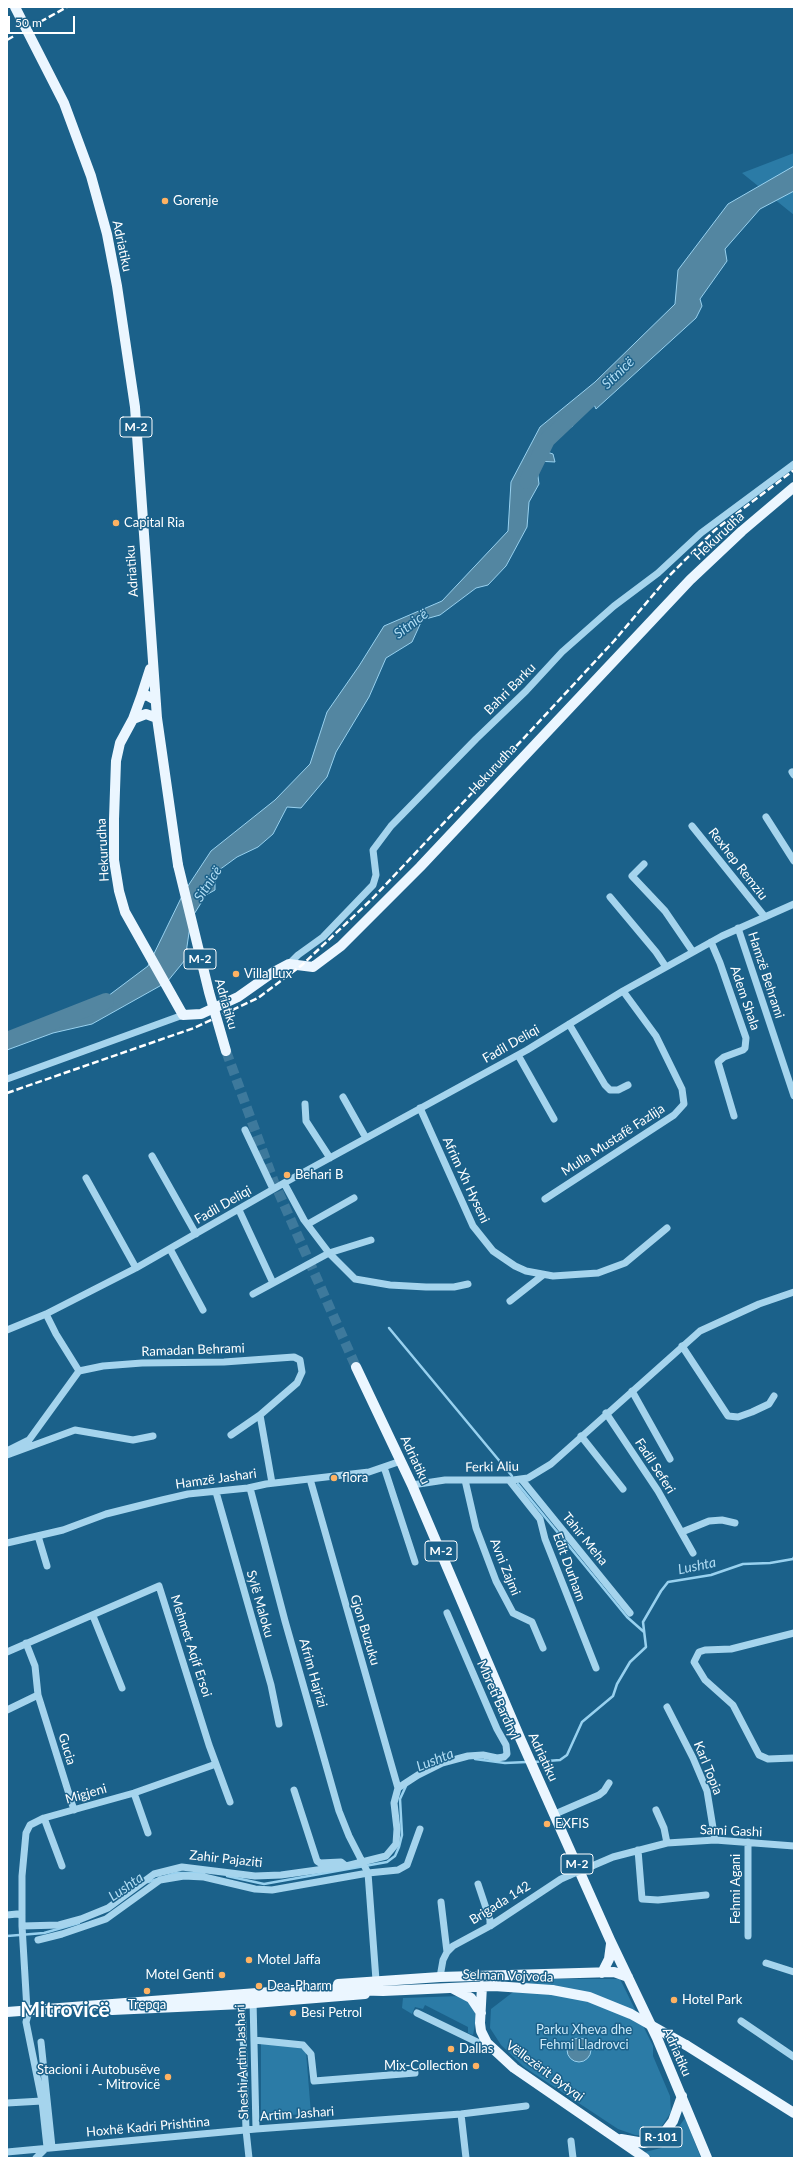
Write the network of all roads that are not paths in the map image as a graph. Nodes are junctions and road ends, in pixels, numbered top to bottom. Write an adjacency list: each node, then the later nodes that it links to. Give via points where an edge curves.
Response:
1 (14, 7): 4 (main road, Adriatiku / M-2, via 64,103 92,176 107,234 125,333 134,407)
2 (794, 464): 19 (street, Bahri Barku, via 701,533 658,573 614,606 562,652 391,826 373,850 376,875 373,885 323,937)
3 (794, 487): 19 (main road, Hekurudha, via 690,580 420,867 341,946 313,967)
4 (152, 665): 5 (main road, Hekurudha); 6 (main road, Adriatiku / M-2)
5 (142, 697): 6 (main road, via 146,695); 8 (main road, Hekurudha)
6 (155, 700): 7 (main road, Adriatiku / M-2)
7 (157, 718): 8 (main road, via 146,714); 24 (main road, Adriatiku / M-2, bridge, via 178,865 208,992)
8 (133, 719): 22 (main road, Hekurudha, via 120,743 116,761 114,860 119,891 125,912)
9 (766, 817): 11 (street)
10 (692, 826): 15 (street, Rexhep Remziu)
11 (794, 861)
12 (644, 864): 18 (street, via 632,876 665,911)
13 (610, 897): 20 (street)
14 (794, 904): 15 (street, Fadil Deliqi)
15 (766, 917): 16 (street, Fadil Deliqi)
16 (738, 928): 17 (street, Fadil Deliqi); 28 (street, Hamzë Behrami)
17 (711, 942): 18 (street, Fadil Deliqi); 32 (street, Adem Shala, via 746,1038 745,1048 724,1056 718,1062)
18 (693, 952): 20 (street, Fadil Deliqi)
19 (289, 964): 22 (main road, via 238,997 201,1014)
20 (666, 967): 21 (street, Fadil Deliqi)
21 (623, 991): 23 (street, Fadil Deliqi); 42 (street, Mulla Mustafë Fazlija, via 656,1036 682,1088 684,1104 674,1115)
22 (183, 1015): 26 (street)
23 (569, 1024): 25 (street, Fadil Deliqi); 27 (street, via 604,1085 610,1090 618,1090)
24 (226, 1051)
25 (518, 1055): 31 (street, Fadil Deliqi); 33 (street)
26 (7, 1079)
27 (628, 1085)
28 (794, 1096)
29 (343, 1097): 35 (street)
30 (305, 1104): 37 (street, via 306,1121)
31 (420, 1108): 35 (street, Fadil Deliqi); 51 (street, Afrim Xh Hyseni, via 464,1210 482,1239 503,1260 526,1271)
32 (734, 1116)
33 (554, 1119)
34 (245, 1130): 40 (street)
35 (366, 1138): 37 (street, Fadil Deliqi)
36 (152, 1156): 46 (street)
37 (330, 1158): 39 (street, Fadil Deliqi)
38 (86, 1178): 50 (street)
39 (284, 1183): 40 (street, Fadil Deliqi); 44 (street, via 299,1213)
40 (273, 1189): 43 (street, Fadil Deliqi)
41 (354, 1198): 44 (street)
42 (545, 1199)
43 (239, 1210): 46 (street, Fadil Deliqi); 52 (street)
44 (308, 1224): 49 (street)
45 (667, 1228): 51 (street, Afrim Xh Hyseni, via 625,1263 613,1269 566,1277)
46 (196, 1234): 48 (street, Fadil Deliqi)
47 (371, 1240): 49 (street)
48 (170, 1249): 50 (street, Fadil Deliqi); 57 (street)
49 (329, 1253): 52 (street); 53 (street, via 355,1279 426,1287)
50 (136, 1268): 58 (street, Fadil Deliqi)
51 (543, 1275): 56 (street)
52 (273, 1283): 55 (street)
53 (468, 1284)
54 (794, 1292): 60 (street, Ferki Aliu, via 759,1304 700,1331)
55 (253, 1294)
56 (510, 1301)
57 (203, 1310)
58 (46, 1314): 59 (street, Fadil Deliqi); 62 (street)
59 (7, 1330)
60 (682, 1346): 63 (street, Ferki Aliu); 64 (street, via 728,1416 738,1417 752,1412 768,1404)
61 (356, 1367): 73 (main road, Adriatiku / M-2)
62 (79, 1371): 66 (street, Ramadan Behrami, via 142,1363 224,1362 294,1357 300,1360 302,1372 297,1383); 70 (street, via 29,1440)
63 (632, 1391): 65 (street, Ferki Aliu); 72 (street)
64 (774, 1396)
65 (606, 1413): 69 (street, Ferki Aliu); 84 (street, Fadil Seferi)
66 (260, 1414): 68 (street, Ramadan Behrami); 78 (street)
67 (153, 1436): 71 (street, via 133,1440 75,1430)
68 (231, 1436)
69 (581, 1436): 77 (street, Ferki Aliu, via 551,1464); 81 (street)
70 (7, 1451)
71 (7, 1455)
72 (670, 1458)
73 (401, 1461): 74 (street, Hamzë Jashari); 79 (main road, Adriatiku / M-2)
74 (384, 1467): 75 (street, Hamzë Jashari, via 369,1472); 88 (street)
75 (310, 1479): 78 (street, Hamzë Jashari); 106 (street, Gjon Buzuku)
76 (465, 1480): 77 (street, Ferki Aliu); 79 (street, Ferki Aliu); 95 (street, Avni Zajmi, via 476,1528 496,1581 513,1613 532,1622)
77 (516, 1480): 90 (street, Tahir Meha); 97 (street, Edit Durham, via 540,1519 544,1539)
78 (272, 1483): 80 (street, Hamzë Jashari)
79 (412, 1485): 112 (main road, Adriatiku / M-2)
80 (250, 1488): 82 (street, Hamzë Jashari); 121 (street, Afrim Hajrizi, via 325,1764 347,1830)
81 (623, 1489)
82 (216, 1492): 85 (street, Hamzë Jashari, via 188,1494 149,1503); 102 (street, Sylë Maloku, via 270,1685)
83 (735, 1523): 84 (street, via 709,1521)
84 (682, 1532): 87 (street, Fadil Seferi)
85 (38, 1536): 86 (street, Hamzë Jashari); 89 (street)
86 (7, 1543)
87 (693, 1552)
88 (415, 1562)
89 (47, 1566)
90 (630, 1613)
91 (447, 1614): 106 (street, Mbreti Bardhyl, via 508,1750 507,1754 497,1758 483,1755 468,1756 442,1763)
92 (93, 1616): 94 (street, Mehmet Aqif Ersoi); 98 (street); 104 (street, Mehmet Aqif Ersoi, via 159,1586)
93 (794, 1633): 103 (street, via 731,1649 705,1650 699,1652 694,1662 705,1680 733,1705 760,1755 768,1758)
94 (26, 1643): 96 (street, Mehmet Aqif Ersoi); 99 (street, Gucia, via 35,1666)
95 (543, 1648)
96 (7, 1652)
97 (596, 1668)
98 (122, 1688)
99 (38, 1695): 101 (street); 110 (street, Gucia)
100 (667, 1707): 116 (street, Karl Topia, via 694,1758 707,1791)
101 (7, 1710)
102 (278, 1724)
103 (794, 1758)
104 (216, 1764): 108 (street, Migjeni); 109 (street, Mehmet Aqif Ersoi)
105 (609, 1783): 112 (street, via 599,1795)
106 (398, 1788): 121 (street, via 394,1803 396,1844 386,1856)
107 (294, 1790): 123 (street, via 317,1861 341,1862)
108 (134, 1793): 110 (street, Migjeni); 115 (street)
109 (230, 1802)
110 (74, 1810): 113 (street, Migjeni)
111 (656, 1810): 118 (street)
112 (554, 1814): 137 (main road, Adriatiku / M-2)
113 (44, 1818): 122 (street); 132 (street, Migjeni, via 30,1826 26,1833)
114 (420, 1829): 125 (street, via 407,1865 398,1870)
115 (148, 1833)
116 (715, 1840): 117 (street, Sami Gashi); 118 (street, Sami Gashi)
117 (748, 1842): 119 (street, Sami Gashi); 135 (street, Fehmi Agani)
118 (667, 1843): 120 (street, Sami Gashi)
119 (794, 1846)
120 (638, 1850): 124 (street, Sami Gashi); 129 (street, via 642,1899)
121 (363, 1862): 123 (street); 125 (street, Afrim Hajrizi)
122 (62, 1866)
123 (346, 1866): 126 (street, Zahir Pajaziti)
124 (592, 1866): 133 (street, Brigada 142, bridge, via 561,1879)
125 (368, 1873): 128 (street); 144 (street, Afrim Hajrizi)
126 (270, 1876): 128 (street); 134 (street, Zahir Pajaziti, via 182,1867 154,1874 108,1908 81,1919 59,1925)
127 (478, 1884): 133 (street)
128 (272, 1890): 136 (street, via 254,1889 204,1877 184,1876 160,1880 106,1918)
129 (706, 1895)
130 (441, 1902): 138 (street)
131 (7, 1915): 132 (street)
132 (22, 1915): 134 (street)
133 (490, 1926): 138 (street, Brigada 142)
134 (22, 1929): 152 (street)
135 (748, 1936)
136 (38, 1940)
137 (611, 1942): 141 (main road, via 610,1958); 143 (main road, Adriatiku / M-2)
138 (447, 1952): 142 (street)
139 (766, 1963): 140 (street)
140 (794, 1972)
141 (602, 1973): 142 (main road); 143 (main road, via 621,1973)
142 (440, 1977): 144 (main road)
143 (628, 1978): 162 (main road, Adriatiku / M-2)
144 (376, 1980): 147 (main road, via 345,1982)
145 (482, 1986): 146 (main road, Selman Vojvoda); 154 (main road, Vëllezërit Bytyqi); 166 (main road, Selman Vojvoda, bridge, via 552,1990 589,1997 631,2014 686,2045)
146 (450, 1988): 148 (main road, Selman Vojvoda); 154 (main road, via 471,1998)
147 (310, 1989): 148 (main road, Selman Vojvoda); 149 (main road)
148 (383, 1991): 149 (main road, via 351,1996)
149 (252, 1998): 150 (main road); 157 (street, Sheshi Artim Jashari)
150 (242, 1999): 152 (main road); 169 (street, Artim Jashari)
151 (7, 2012): 152 (main road)
152 (27, 2012): 155 (main road); 163 (street, via 28,2031)
153 (417, 2013): 159 (street, via 477,2042)
154 (481, 2013): 159 (main road, Vëllezërit Bytyqi, via 481,2032)
155 (7, 2017)
156 (741, 2021): 160 (street)
157 (254, 2040): 161 (street, via 303,2045 311,2054 314,2081); 168 (street, Sheshi Artim Jashari)
158 (40, 2042): 172 (street)
159 (486, 2043): 170 (main road, Vëllezërit Bytyqi / R-101, via 514,2068)
160 (794, 2057)
161 (415, 2073)
162 (682, 2096): 170 (main road, R-101, via 673,2121 661,2137 644,2143); 179 (main road, Adriatiku / M-2)
163 (42, 2101): 164 (street); 172 (street)
164 (7, 2103)
165 (526, 2106): 167 (street, Artim Jashari)
166 (794, 2113)
167 (461, 2114): 168 (street, Artim Jashari); 176 (street)
168 (256, 2129): 169 (street, Artim Jashari)
169 (246, 2130): 172 (street, Hoxhë Kadri Prishtina); 175 (street)
170 (617, 2138): 178 (main road, R-101)
171 (571, 2141): 177 (street)
172 (50, 2147): 173 (street, Hoxhë Kadri Prishtina); 174 (street)
173 (7, 2152)
174 (36, 2158)
175 (249, 2158)
176 (466, 2158)
177 (572, 2158)
178 (645, 2158)
179 (707, 2158)

